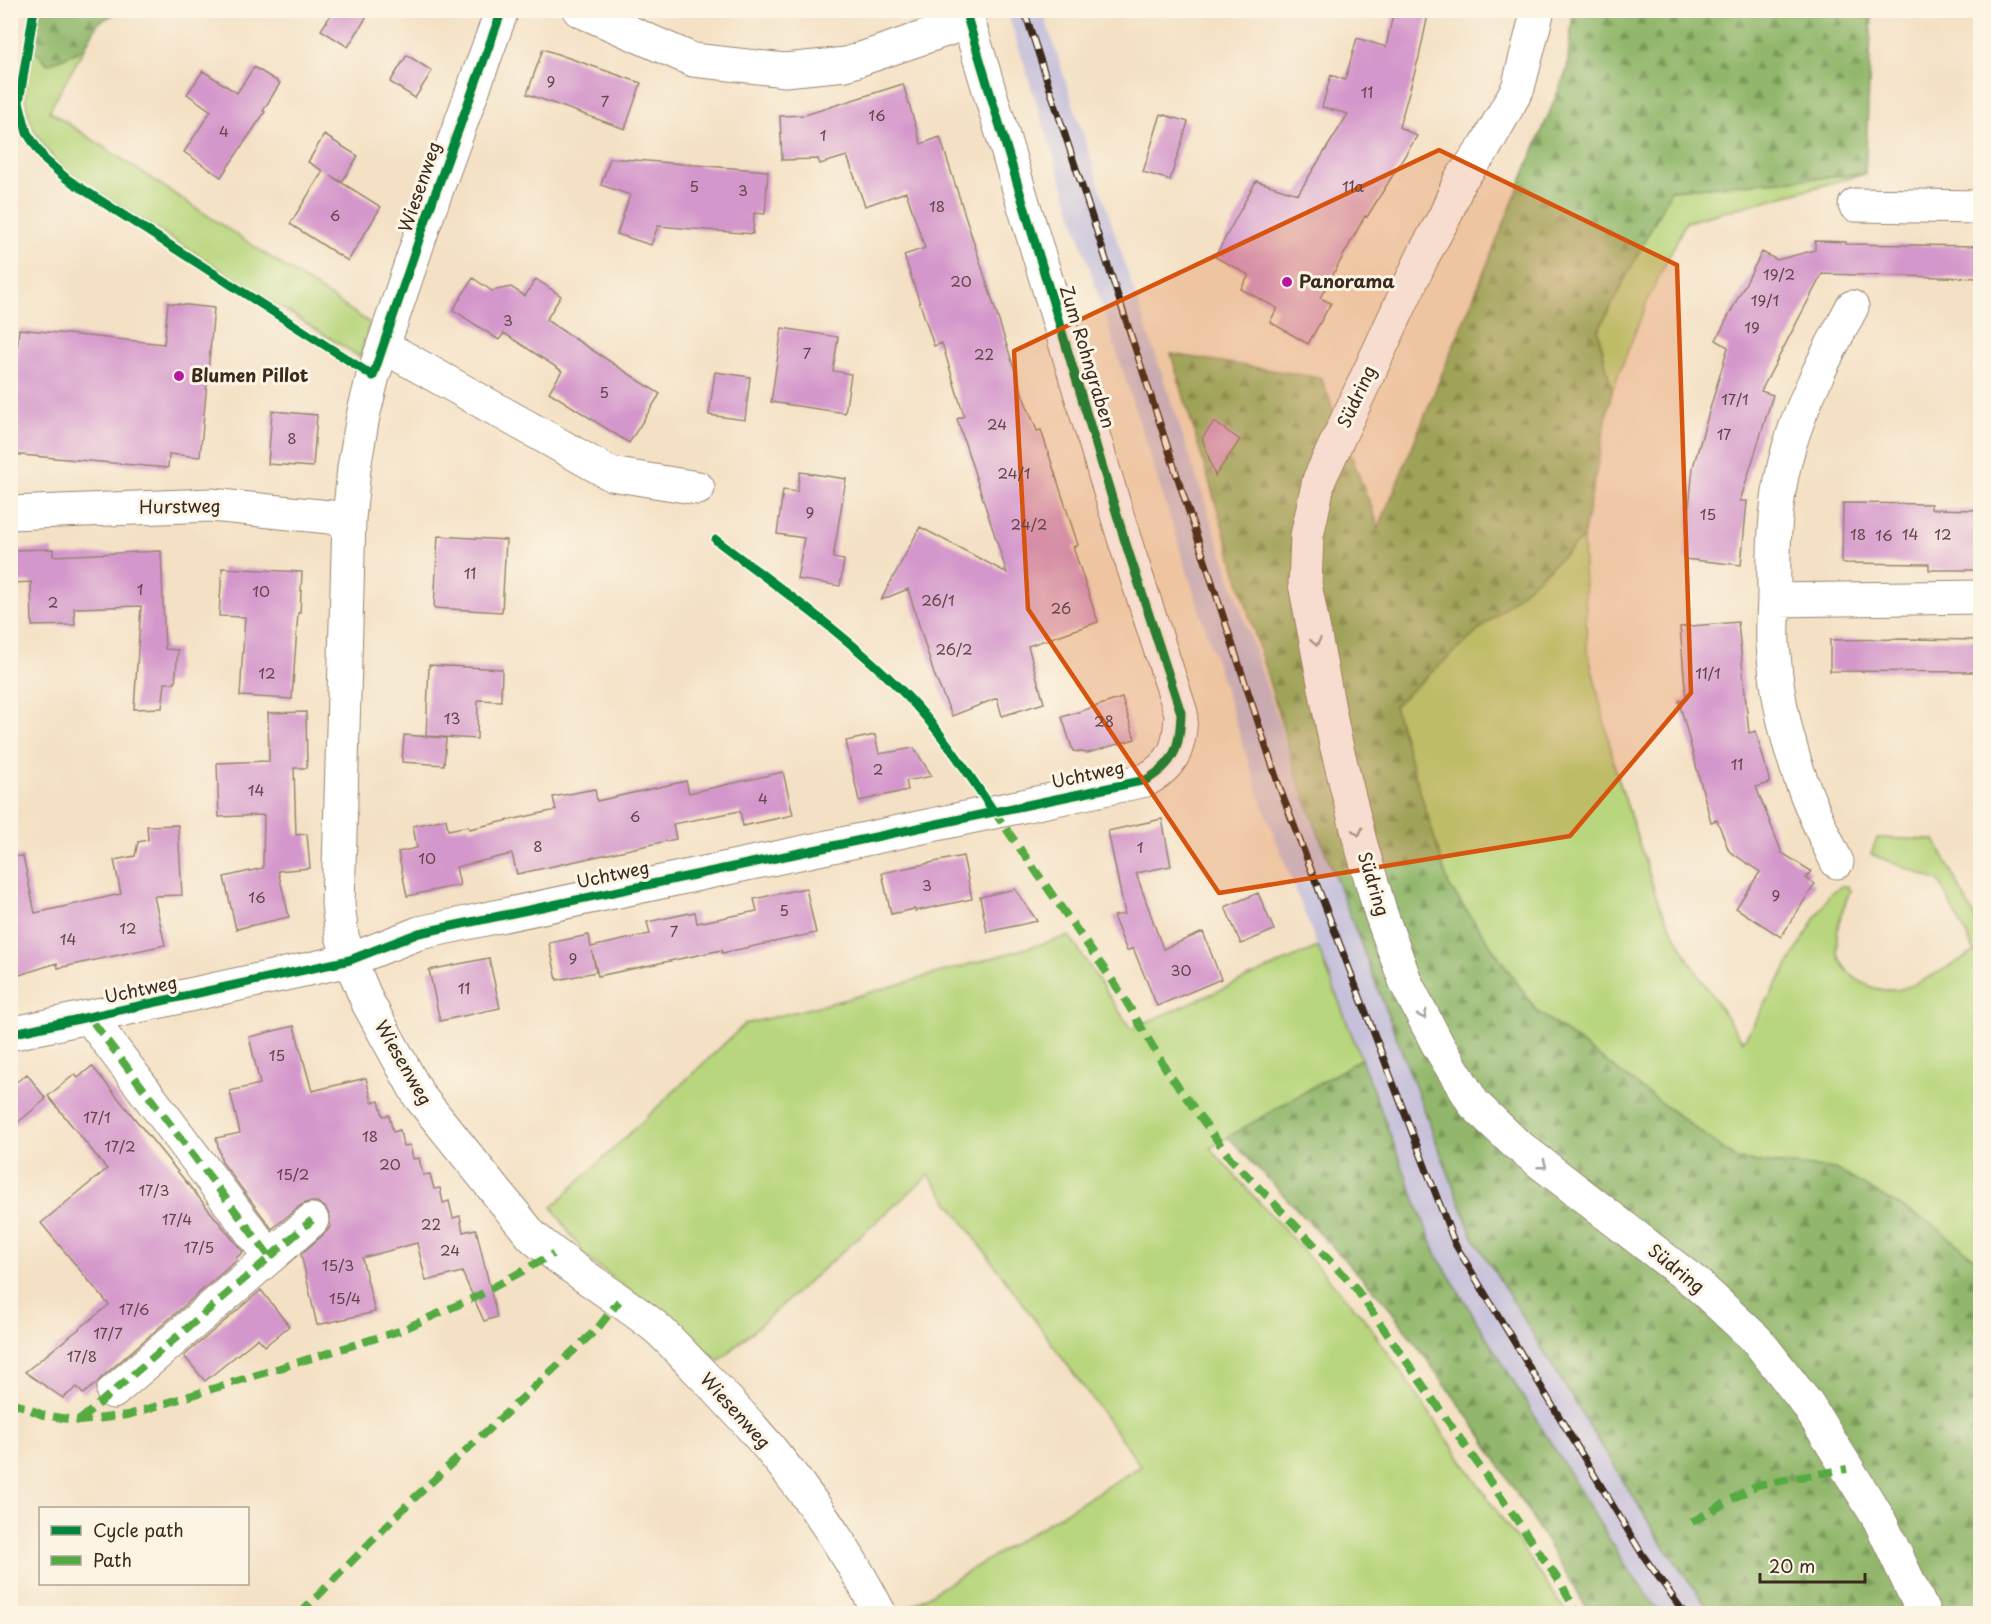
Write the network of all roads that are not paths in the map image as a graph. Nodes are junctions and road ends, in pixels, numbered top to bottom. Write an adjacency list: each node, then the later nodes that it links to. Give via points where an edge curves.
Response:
1 (502, 10): 8 (street, Wiesenweg)
2 (579, 10): 4 (street, via 693,60 785,70 846,64)
3 (1539, 10): 23 (street, Südring, one-way to 23, via 1518,88 1485,147 1460,180 1319,480 1307,536 1305,584 1335,740 1381,914 1406,983 1474,1104 1515,1143 1697,1284 1757,1340 1807,1404 1879,1519)
4 (967, 16): 14 (street, Zum Rohngraben, via 1124,538)
5 (1855, 205): 6 (street)
6 (1980, 207)
7 (1852, 307): 13 (street, via 1821,364 1788,449 1773,538)
8 (383, 345): 9 (street, via 611,474); 11 (street, Wiesenweg, via 363,416)
9 (698, 488)
10 (10, 513): 11 (street, Hurstweg, via 211,505)
11 (350, 519): 16 (street, Wiesenweg, via 338,904)
12 (1980, 597): 13 (street)
13 (1774, 600): 15 (street, via 1773,644 1785,732 1812,811)
14 (1181, 713): 16 (street, Uchtweg, via 1181,735 1174,755 1162,771 1146,780 419,933)
15 (1837, 862)
16 (350, 960): 17 (street, Uchtweg); 22 (street, Wiesenweg, via 419,1096 532,1236 654,1327 726,1397 801,1487 860,1573)
17 (90, 1018): 18 (street, Uchtweg); 20 (street, Uchtweg)
18 (10, 1034)
19 (312, 1220): 20 (street)
20 (270, 1257): 21 (street)
21 (113, 1392)
22 (880, 1614)
23 (1924, 1614)

